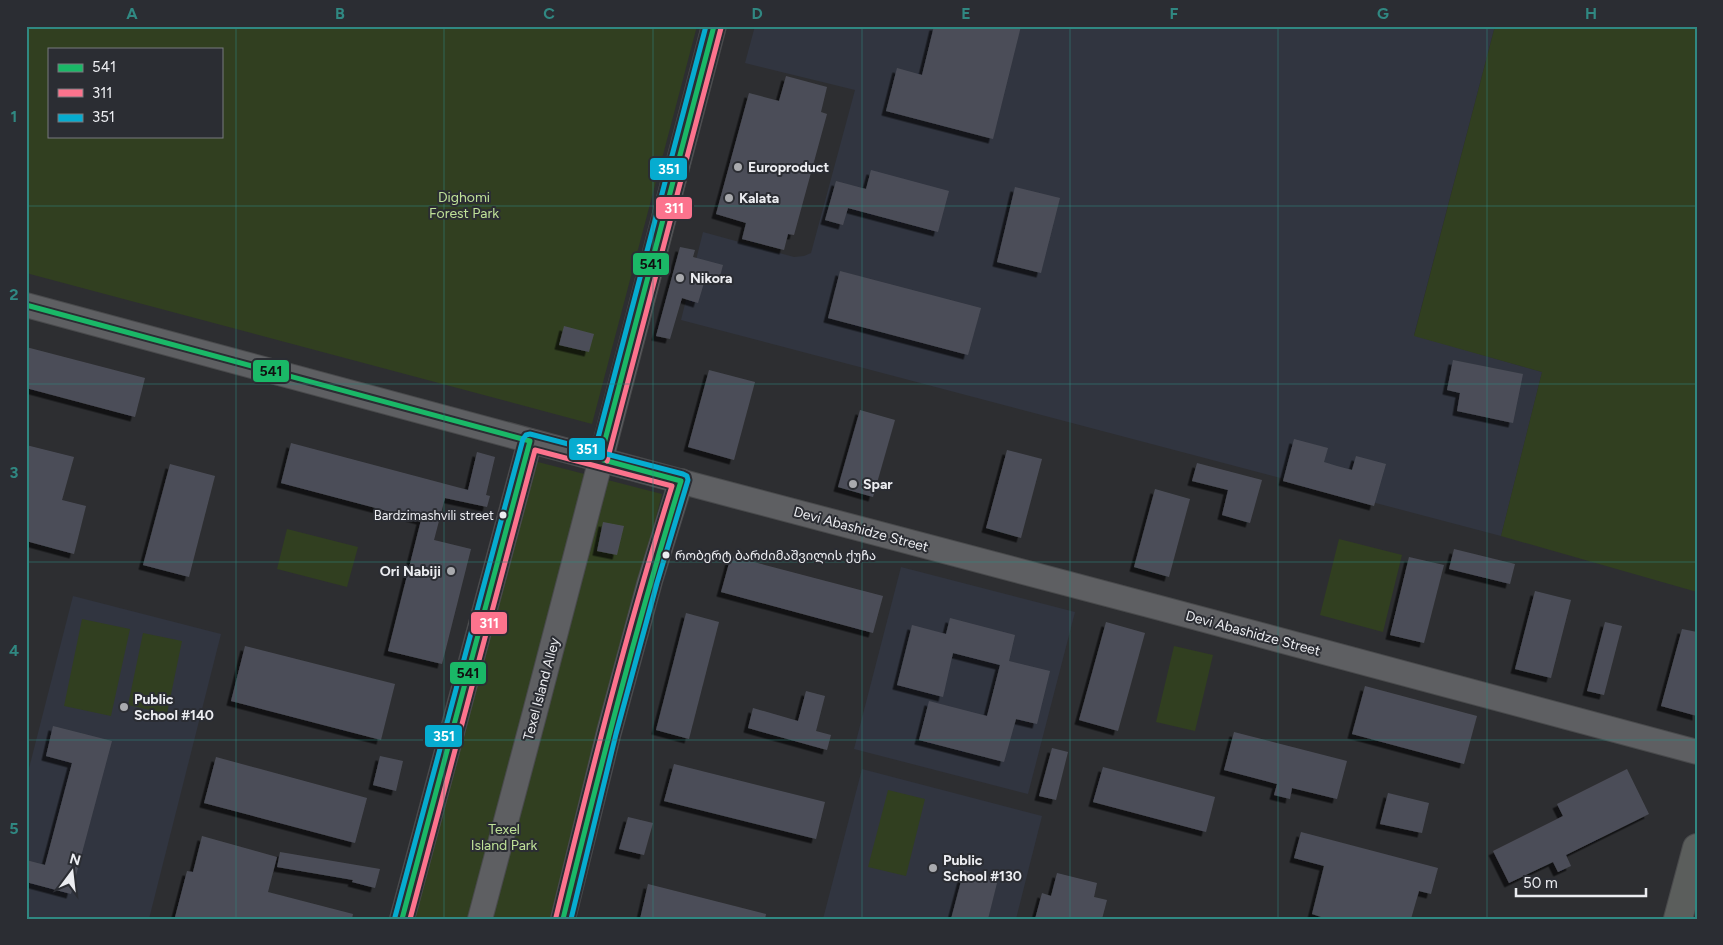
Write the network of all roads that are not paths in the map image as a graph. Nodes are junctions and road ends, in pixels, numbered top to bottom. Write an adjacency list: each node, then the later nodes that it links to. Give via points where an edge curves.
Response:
1 (714, 26): 4 (street, Texel Island Alley)
2 (26, 305): 3 (street, Devi Abashidze Street)
3 (530, 441): 4 (street, Devi Abashidze Street); 8 (street)
4 (600, 459): 5 (street, Devi Abashidze Street); 9 (street, Texel Island Alley)
5 (680, 481): 6 (street, Devi Abashidze Street); 10 (street, via 609,732)
6 (1697, 752)
7 (1697, 848): 11 (main road)
8 (402, 919)
9 (480, 919)
10 (563, 919)
11 (1678, 919)

